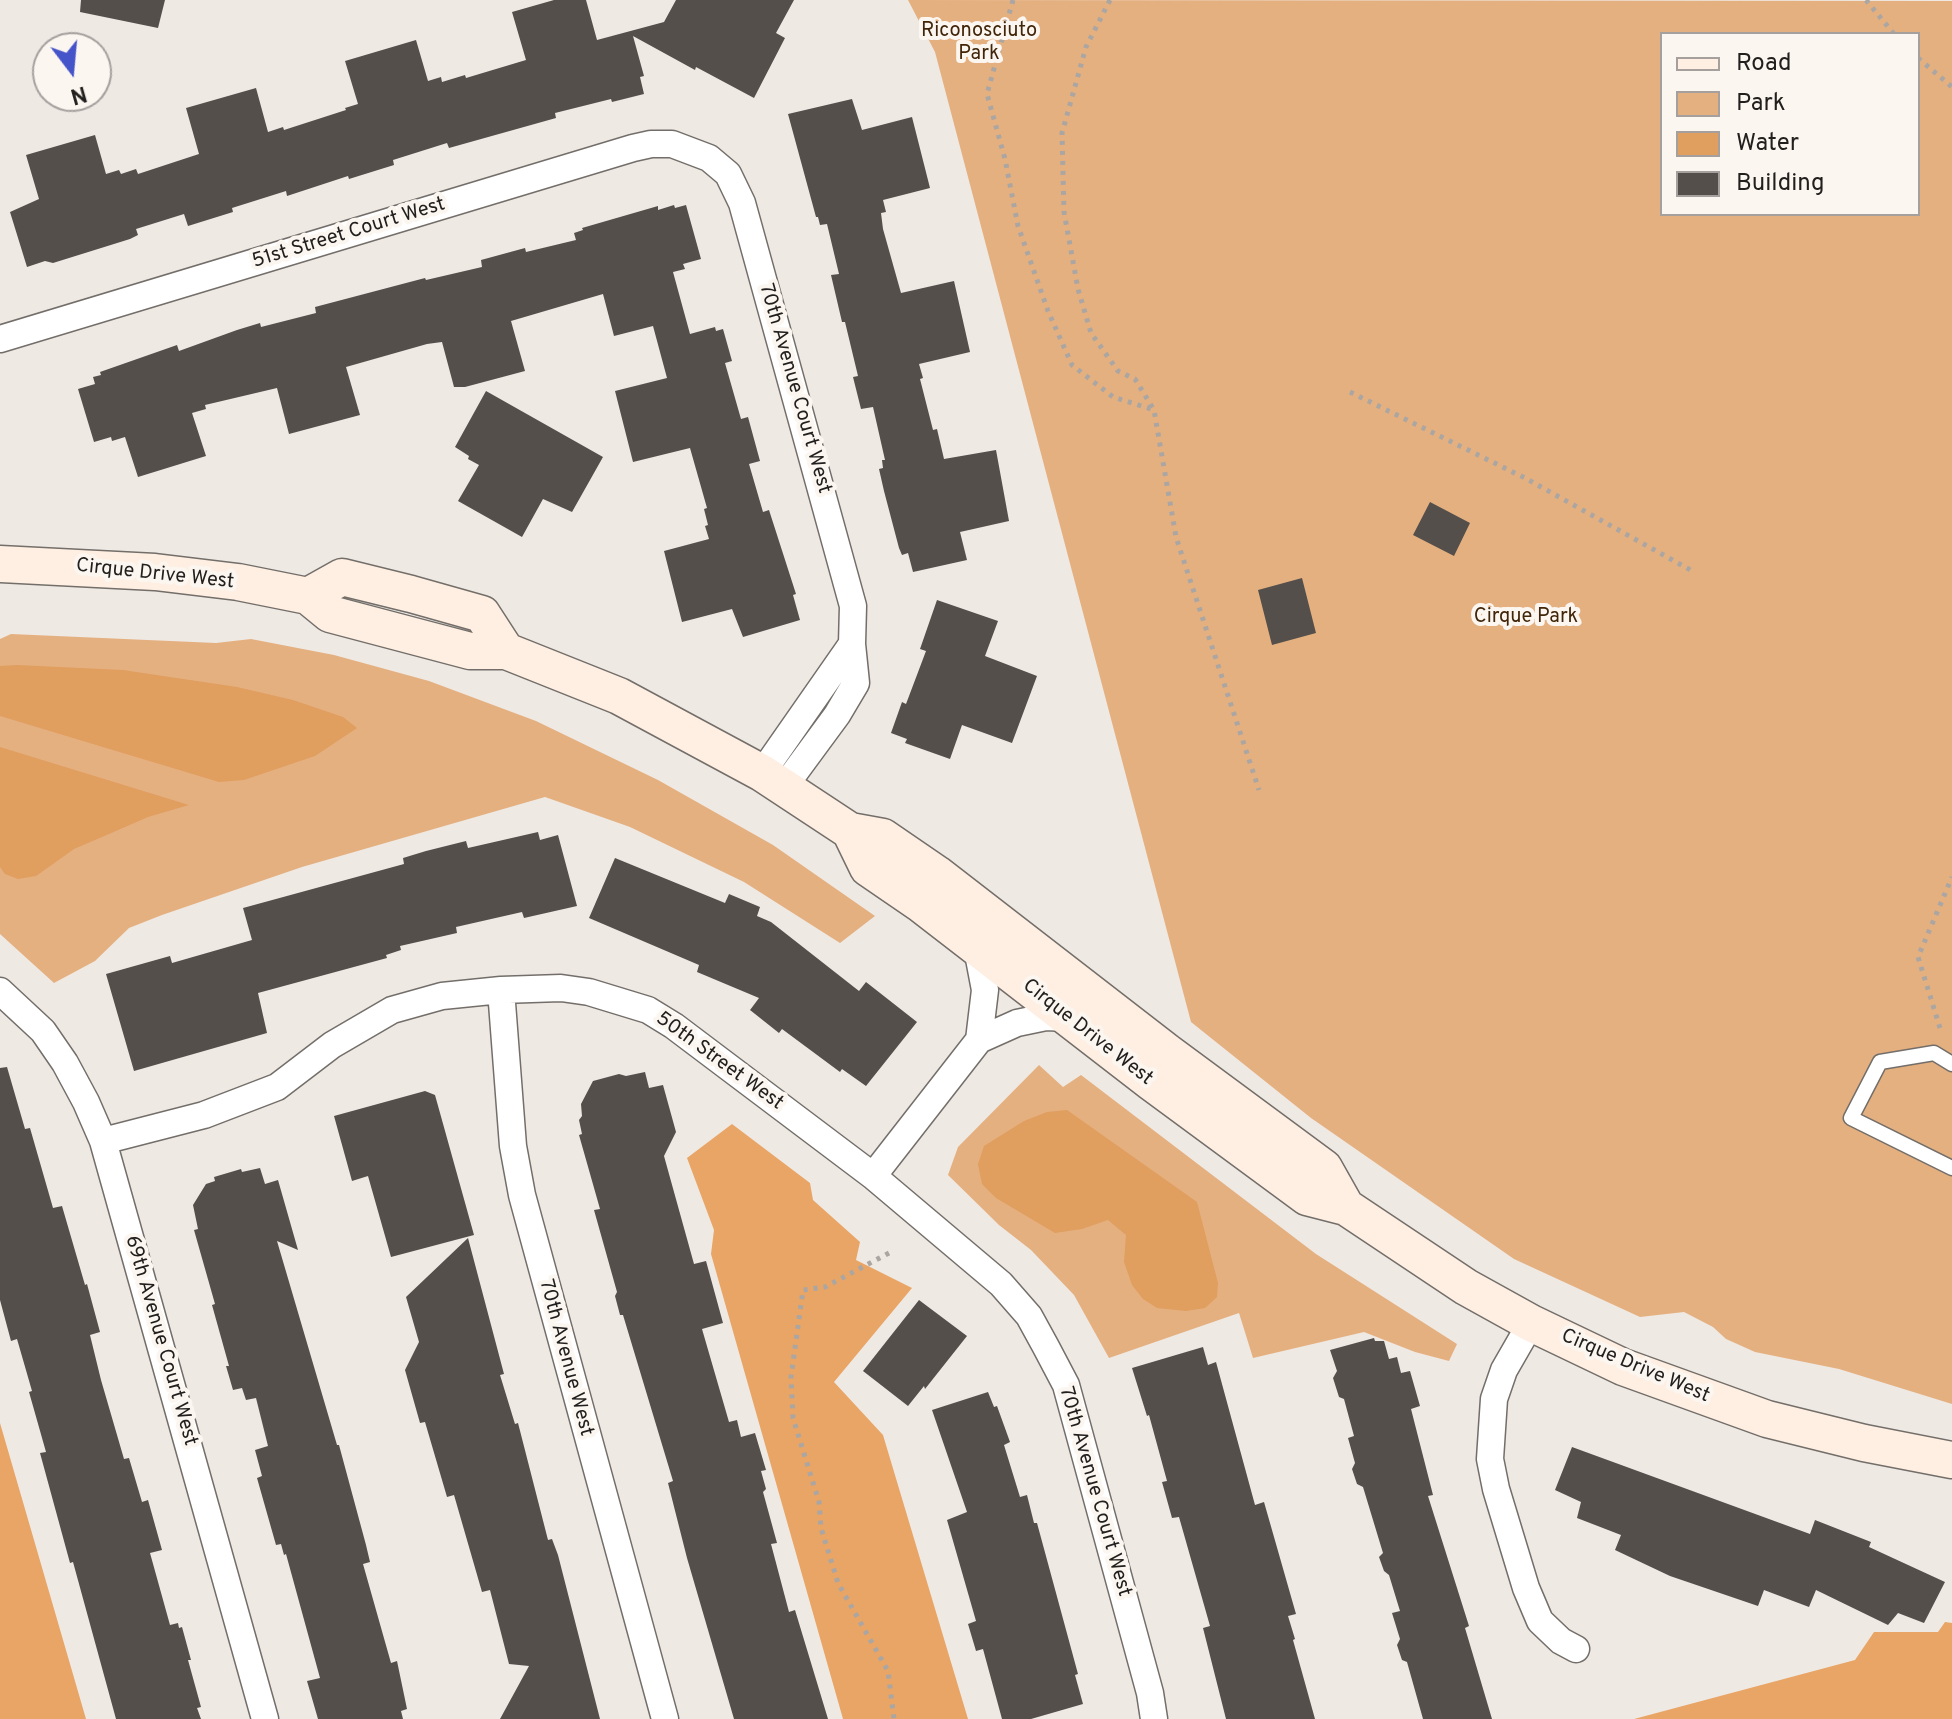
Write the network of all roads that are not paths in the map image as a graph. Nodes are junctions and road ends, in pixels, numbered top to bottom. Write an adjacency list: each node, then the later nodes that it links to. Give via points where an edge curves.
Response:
1 (698, 152): 2 (street, 51st Street Court West, via 663,143 633,148); 4 (street, 70th Avenue Court West, via 728,174 742,203 851,592 856,683 837,715)
2 (0, 339)
3 (0, 564): 4 (main road, Cirque Drive West, via 238,582 308,596 330,614 470,651 506,651 619,696)
4 (773, 780): 5 (main road, Cirque Drive West)
5 (850, 831): 6 (main road, Cirque Drive West, via 868,868); 12 (main road, Cirque Drive West, via 883,837 937,874)
6 (977, 948): 9 (main road, Cirque Drive West); 10 (street, via 985,990)
7 (501, 990): 13 (street, 50th Street West, via 442,996 392,1010 332,1045 277,1087 204,1115); 15 (street, 50th Street West, via 576,990 648,1010); 20 (street, 70th Avenue West, via 522,1195)
8 (0, 991): 13 (street, 69th Avenue Court West, via 58,1052)
9 (1068, 1018): 10 (street, via 1017,1023); 12 (main road, Cirque Drive West)
10 (979, 1040): 15 (street)
11 (1952, 1064): 14 (lane, via 1934,1053 1880,1062 1851,1118)
12 (1178, 1081): 16 (main road, Cirque Drive West, via 1324,1168 1346,1207 1466,1287)
13 (103, 1141): 19 (street, 69th Avenue Court West)
14 (1952, 1168)
15 (873, 1176): 21 (street, 70th Avenue Court West, via 1001,1284 1029,1316 1066,1385)
16 (1531, 1323): 17 (main road, Cirque Drive West, via 1623,1367 1767,1419); 18 (street, via 1494,1399 1490,1459 1540,1621)
17 (1952, 1460)
18 (1576, 1649)
19 (265, 1719)
20 (665, 1719)
21 (1154, 1719)

